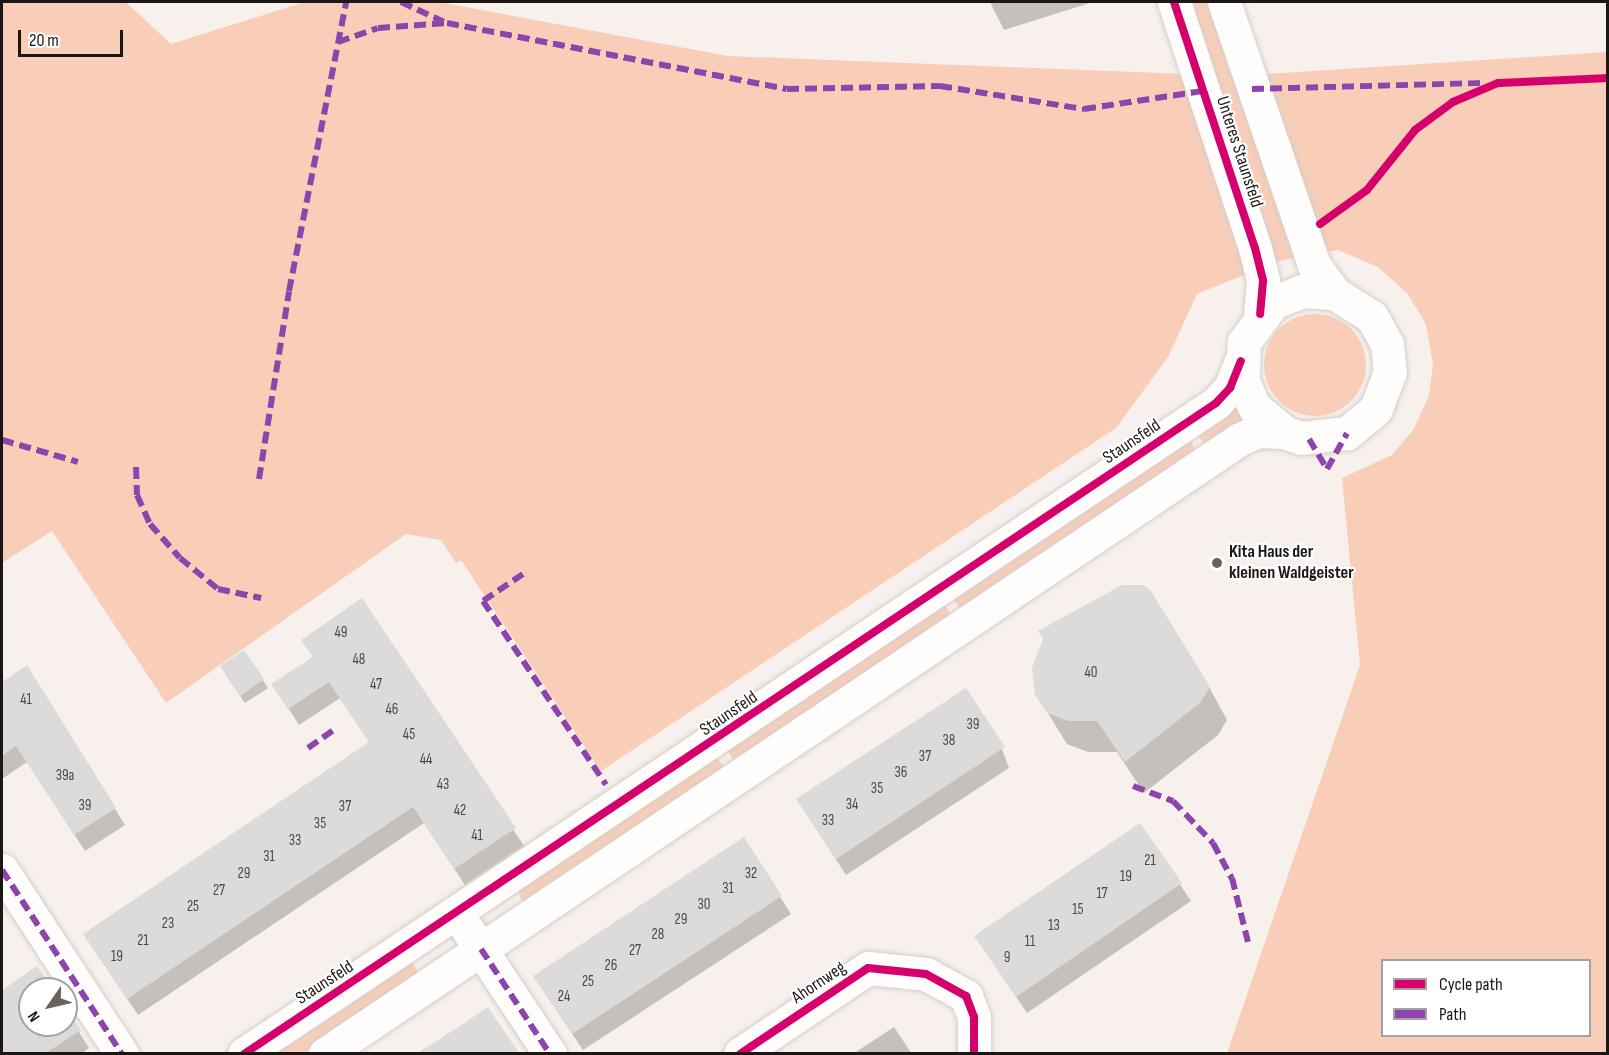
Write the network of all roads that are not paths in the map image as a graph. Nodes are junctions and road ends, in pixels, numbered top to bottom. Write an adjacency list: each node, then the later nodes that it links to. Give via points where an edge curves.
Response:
1 (1174, 2): 4 (street, Unteres Staunsfeld, via 1255,248 1263,281)
2 (1224, 2): 3 (street, Unteres Staunsfeld, via 1300,232)
3 (1334, 293): 4 (street, via 1289,294); 6 (street, Unteres Staunsfeld, via 1372,317 1387,344 1390,372 1383,397 1364,421 1347,433 1318,440)
4 (1260, 314): 5 (street, Unteres Staunsfeld)
5 (1241, 361): 6 (street, Unteres Staunsfeld, via 1254,407); 8 (street, Staunsfeld, via 1230,388 1216,403)
6 (1284, 432): 9 (street, via 1258,431 1240,439)
7 (2, 870): 10 (street)
8 (458, 914): 9 (street); 11 (street, Staunsfeld)
9 (481, 949): 12 (street); 13 (street)
10 (122, 1053)
11 (244, 1053)
12 (325, 1053)
13 (550, 1053)
14 (740, 1053): 15 (street, Ahornweg, via 868,968 926,974 966,996 974,1017)
15 (974, 1053)

